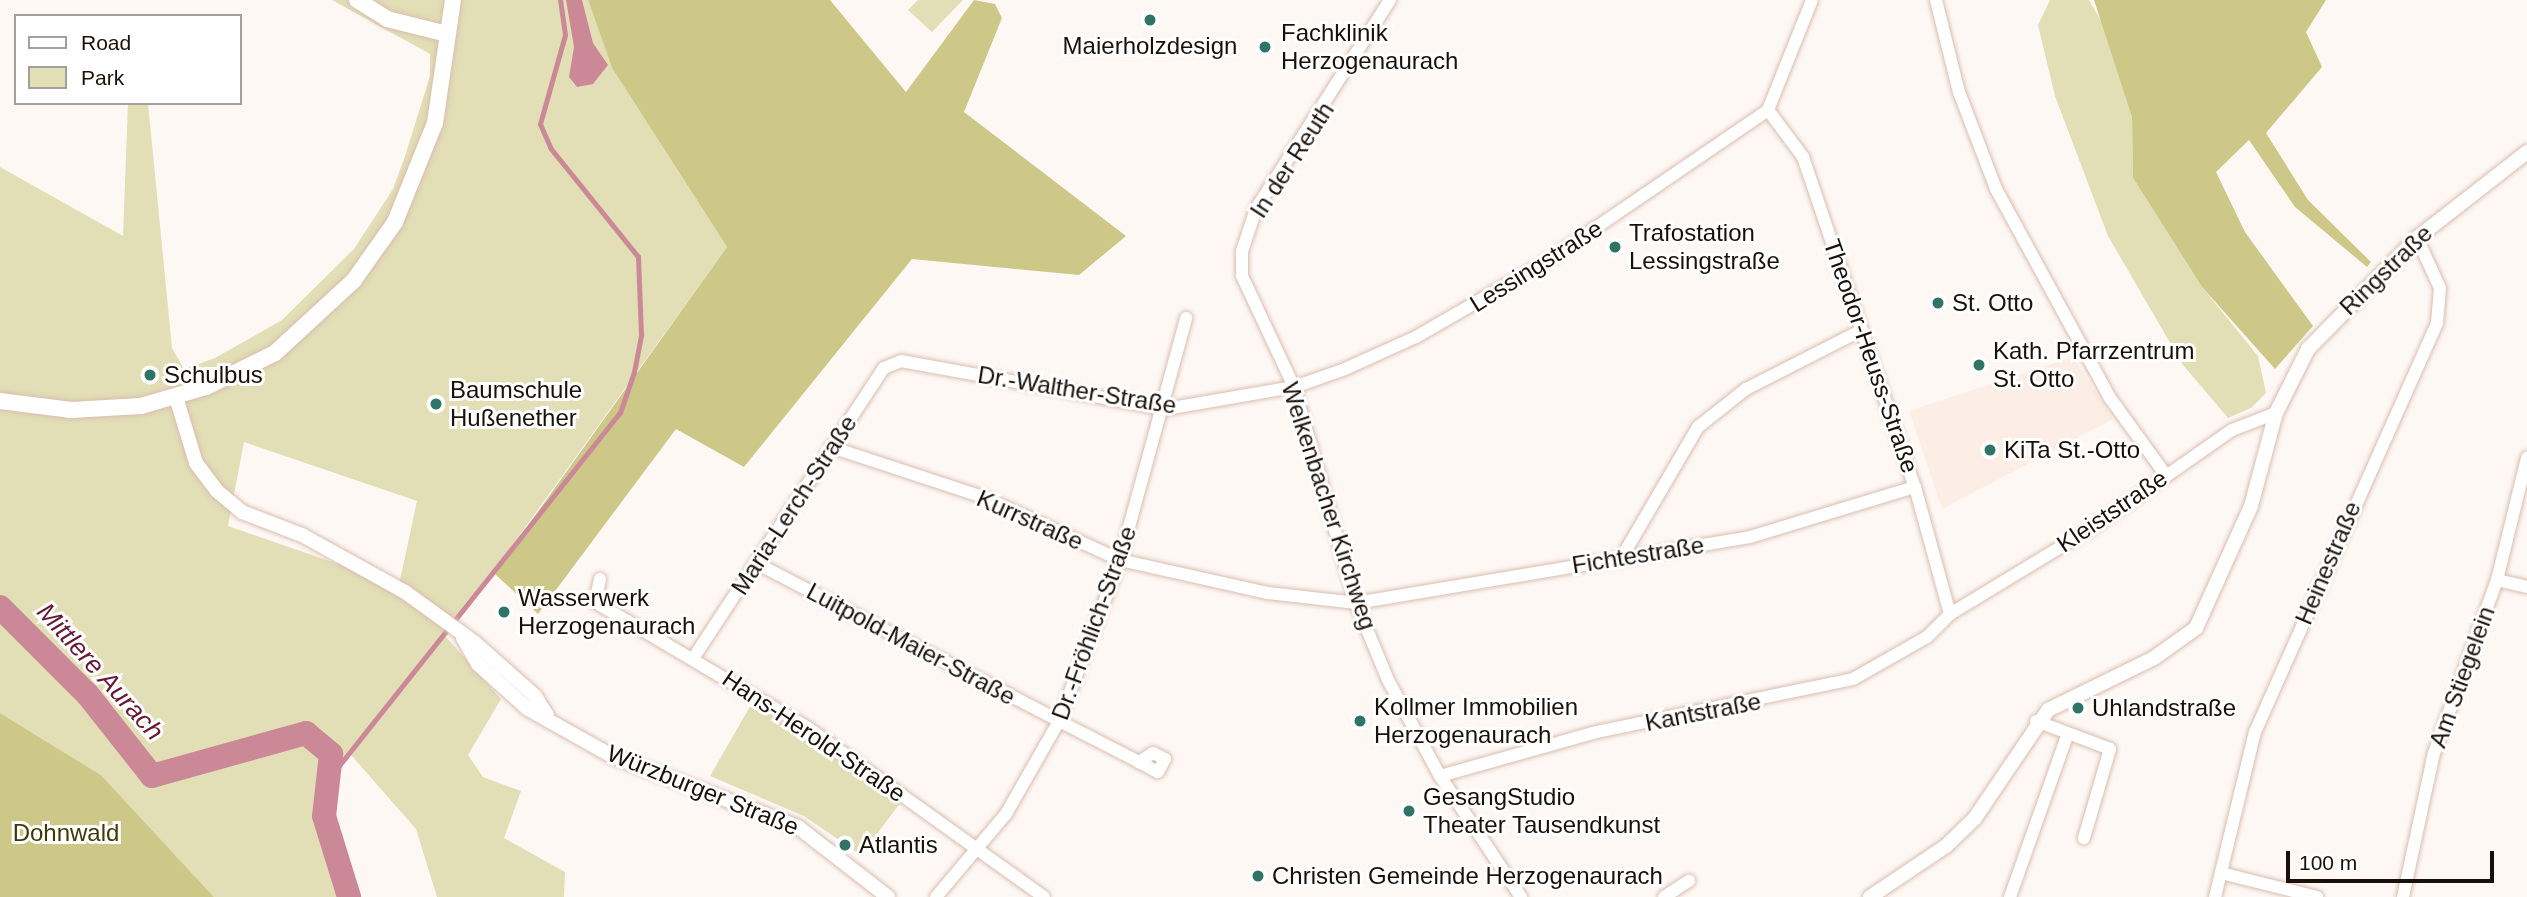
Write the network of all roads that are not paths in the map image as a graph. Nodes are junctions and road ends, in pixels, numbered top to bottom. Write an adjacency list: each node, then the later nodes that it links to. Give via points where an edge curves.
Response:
1 (357, 0): 6 (main road, via 387,19)
2 (453, 0): 6 (main road)
3 (1390, 0): 10 (street, In der Reuth, via 1256,209)
4 (1812, 0): 7 (street)
5 (1936, 0): 21 (street, via 1959,92 1996,190 2110,398)
6 (447, 34): 15 (main road, via 422,167 380,245 354,280 275,353)
7 (1768, 110): 12 (street, Theodor-Heuss-Straße, via 1803,157); 14 (street, Lessingstraße, via 1473,307 1379,355)
8 (2527, 152): 9 (street, Ringstraße)
9 (2417, 239): 18 (street, Ringstraße, via 2308,349); 39 (street, Heinestraße, via 2440,288 2437,323 2255,732)
10 (1241, 251): 14 (street, Welkenbacher Kirchweg, via 1242,276)
11 (1186, 318): 17 (street, Dr.-Fröhlich-Straße)
12 (1862, 330): 22 (street, Theodor-Heuss-Straße); 23 (street, via 1746,389 1698,427)
13 (901, 361): 17 (street, Dr.-Walther-Straße); 19 (street, Maria-Lerch-Straße, via 884,368)
14 (1294, 387): 17 (street, Dr.-Walther-Straße); 29 (street, Welkenbacher Kirchweg)
15 (176, 397): 16 (main road, via 108,410); 41 (street, Würzburger Straße, via 196,463 216,491 242,512 356,562 444,623 532,693 547,715 614,757 799,827)
16 (0, 401)
17 (1167, 409): 24 (street, Dr.-Fröhlich-Straße)
18 (2276, 413): 21 (street, Kleiststraße, via 2248,421); 33 (street, Ringstraße, via 2251,506 2196,628)
19 (831, 447): 24 (street, Kurrstraße, via 983,497); 25 (street, Maria-Lerch-Straße)
20 (2527, 458): 27 (street, Am Stiegelein)
21 (2165, 474): 30 (street, Kleiststraße, via 2092,528)
22 (1915, 486): 23 (street, Fichtestraße, via 1750,537); 30 (street, Theodor-Heuss-Straße)
23 (1622, 557): 29 (street, Fichtestraße)
24 (1120, 560): 29 (street, Kurrstraße, via 1268,593); 32 (street, Dr.-Fröhlich-Straße)
25 (758, 564): 31 (street, Maria-Lerch-Straße); 32 (street, Luitpold-Maier-Straße)
26 (600, 579): 31 (street, Hans-Herold-Straße, via 595,602)
27 (2497, 580): 28 (street); 50 (street, Am Stiegelein, via 2434,753)
28 (2527, 587)
29 (1356, 603): 36 (street, Welkenbacher Kirchweg)
30 (1950, 614): 36 (street, Kantstraße, via 1927,636 1853,679 1597,732)
31 (694, 657): 38 (street, Hans-Herold-Straße, via 874,772)
32 (1059, 721): 35 (street, Luitpold-Maier-Straße); 38 (street, Dr.-Fröhlich-Straße, via 1006,814)
33 (2036, 721): 34 (street); 46 (street, via 1975,818 1946,846)
34 (2067, 736): 37 (street, via 2110,749); 47 (street)
35 (1139, 762)
36 (1440, 776): 44 (street, Welkenbacher Kirchweg)
37 (2084, 838)
38 (976, 850): 42 (street, Dr.-Fröhlich-Straße); 43 (street, Hans-Herold-Straße)
39 (2221, 873): 48 (street, Heinestraße); 49 (street)
40 (1689, 881): 45 (street)
41 (888, 897)
42 (936, 897)
43 (1044, 897)
44 (1521, 897)
45 (1664, 897)
46 (1870, 897)
47 (2010, 897)
48 (2215, 897)
49 (2317, 897)
50 (2403, 897)

